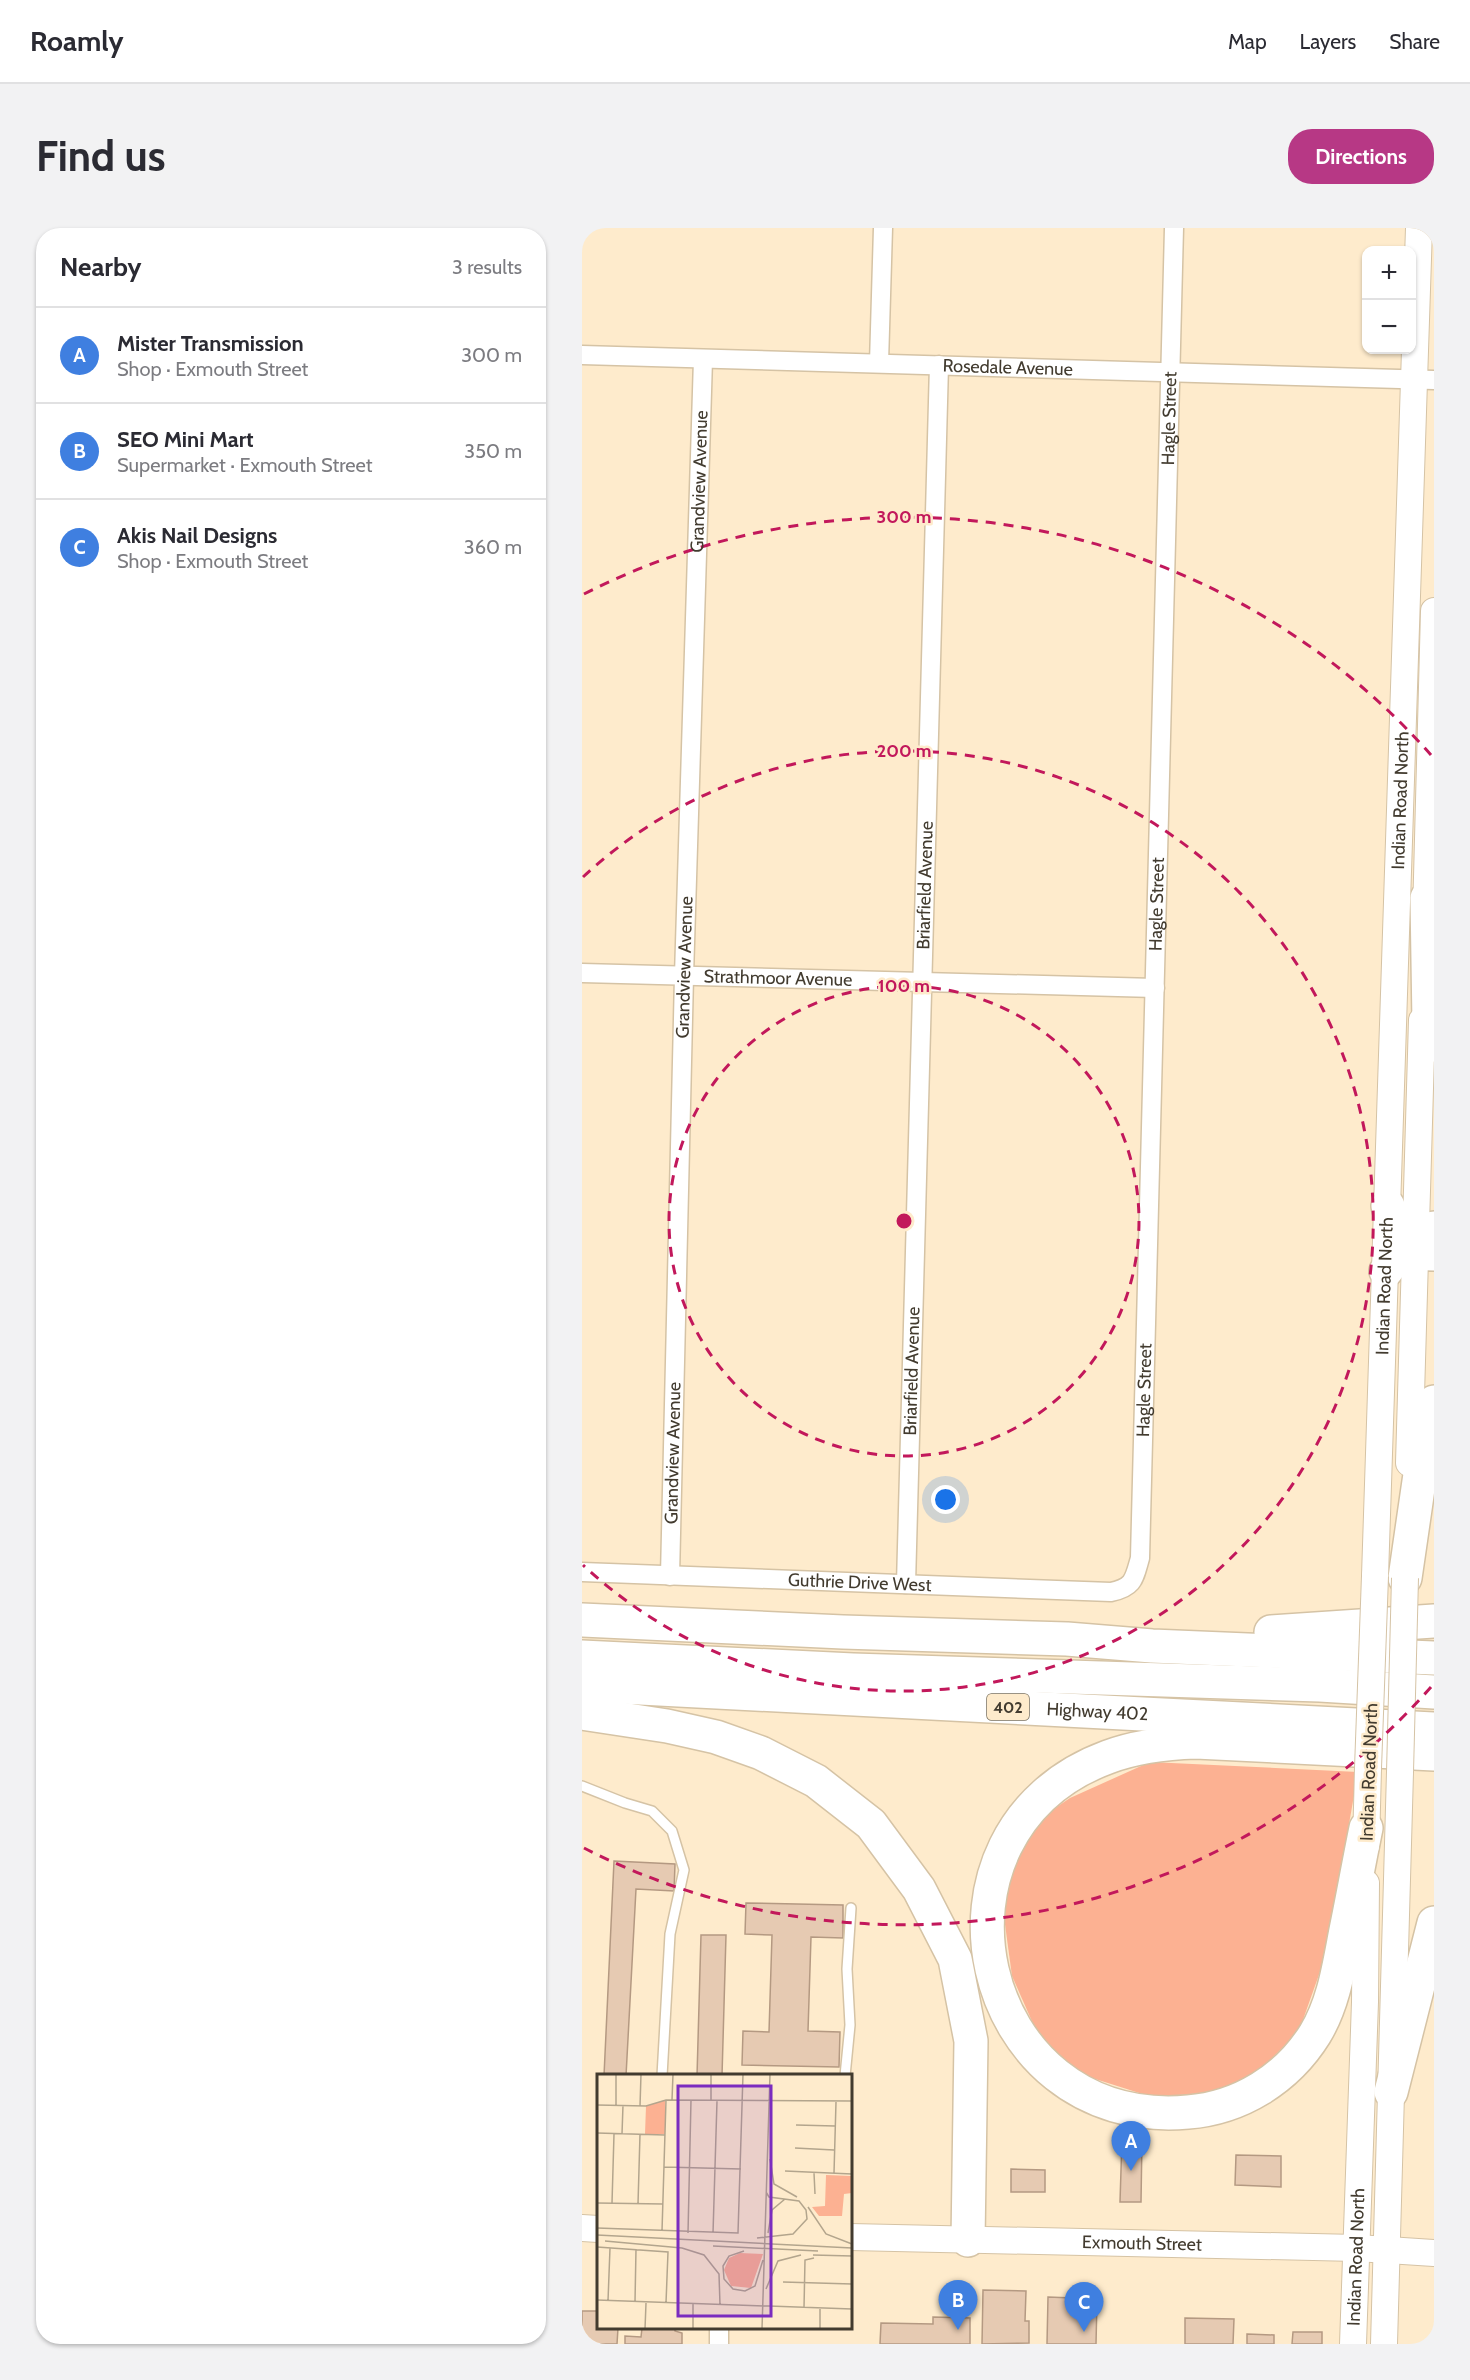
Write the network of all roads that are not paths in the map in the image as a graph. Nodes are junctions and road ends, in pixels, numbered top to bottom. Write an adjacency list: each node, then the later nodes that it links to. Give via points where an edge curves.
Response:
1 (883, 228): 6 (street)
2 (1174, 228): 8 (street, Hagle Street)
3 (1419, 228): 9 (main road, Indian Road North)
4 (582, 355): 5 (street, Rosedale Avenue)
5 (703, 358): 6 (street, Rosedale Avenue); 13 (street, Grandview Avenue)
6 (879, 363): 7 (street, Rosedale Avenue)
7 (939, 365): 8 (street, Rosedale Avenue); 14 (street, Briarfield Avenue)
8 (1170, 371): 9 (street, Rosedale Avenue); 15 (street, Hagle Street)
9 (1424, 379): 17 (main road, Indian Road North)
10 (1434, 611): 11 (main road, Indian Road North)
11 (1427, 898): 16 (highway, via 1429,1022); 18 (main road, Indian Road North)
12 (582, 973): 13 (street, Strathmoor Avenue)
13 (684, 976): 14 (street, Strathmoor Avenue); 22 (street, Grandview Avenue)
14 (922, 983): 15 (street, Strathmoor Avenue); 25 (street, Briarfield Avenue)
15 (1155, 988): 24 (street, Hagle Street, via 1140,1558)
16 (1434, 1045)
17 (1388, 1206): 18 (highway, via 1398,1235); 19 (main road, Indian Road North)
18 (1421, 1243): 19 (highway); 23 (main road, Indian Road North)
19 (1386, 1271): 23 (main road, Indian Road North)
20 (1434, 1402): 23 (highway)
21 (582, 1572): 22 (street, Guthrie Drive West)
22 (670, 1576): 25 (street, Guthrie Drive West)
23 (1390, 1577): 39 (main road, Indian Road North, bridge, via 1368,1768); 44 (main road, Indian Road North, bridge, via 1400,1772)
24 (1134, 1581): 25 (street, Guthrie Drive West, via 1111,1592)
25 (906, 1584)
26 (582, 1620): 28 (highway)
27 (1434, 1621): 28 (highway, via 1254,1633)
28 (1067, 1639): 31 (highway)
29 (582, 1640): 32 (highway)
30 (582, 1657): 34 (highway)
31 (1434, 1658)
32 (1434, 1676)
33 (582, 1685): 36 (highway, Highway 402 / 402)
34 (1434, 1692)
35 (582, 1713): 48 (highway, via 716,1737 816,1780 871,1824 919,1889 955,1959 971,2041)
36 (1434, 1729)
37 (1434, 1754): 39 (highway, via 1185,1743 1129,1750 1085,1767 1034,1805 1009,1841 1000,1862 990,1893 986,1925 992,1977 1000,2002 1027,2046 1046,2065 1064,2081 1111,2103 1172,2114 1216,2108 1246,2097 1286,2069 1315,2034 1326,2012 1336,1984)
38 (582, 1786): 42 (lane, via 652,1810 672,1831 684,1870 670,1934)
39 (1366, 1828): 49 (main road, Indian Road North)
40 (851, 1908): 43 (lane, via 847,1969 850,2025)
41 (1434, 1923): 44 (highway)
42 (662, 2074)
43 (845, 2074)
44 (1391, 2092): 50 (main road, Indian Road North)
45 (582, 2228): 46 (main road)
46 (597, 2229)
47 (852, 2237): 48 (main road, Exmouth Street)
48 (968, 2240): 49 (main road, Exmouth Street)
49 (1357, 2248): 50 (main road, Exmouth Street); 52 (main road, Indian Road North)
50 (1387, 2250): 51 (main road, Exmouth Street); 53 (main road, Indian Road North)
51 (1434, 2253)
52 (1353, 2344)
53 (1384, 2344)

